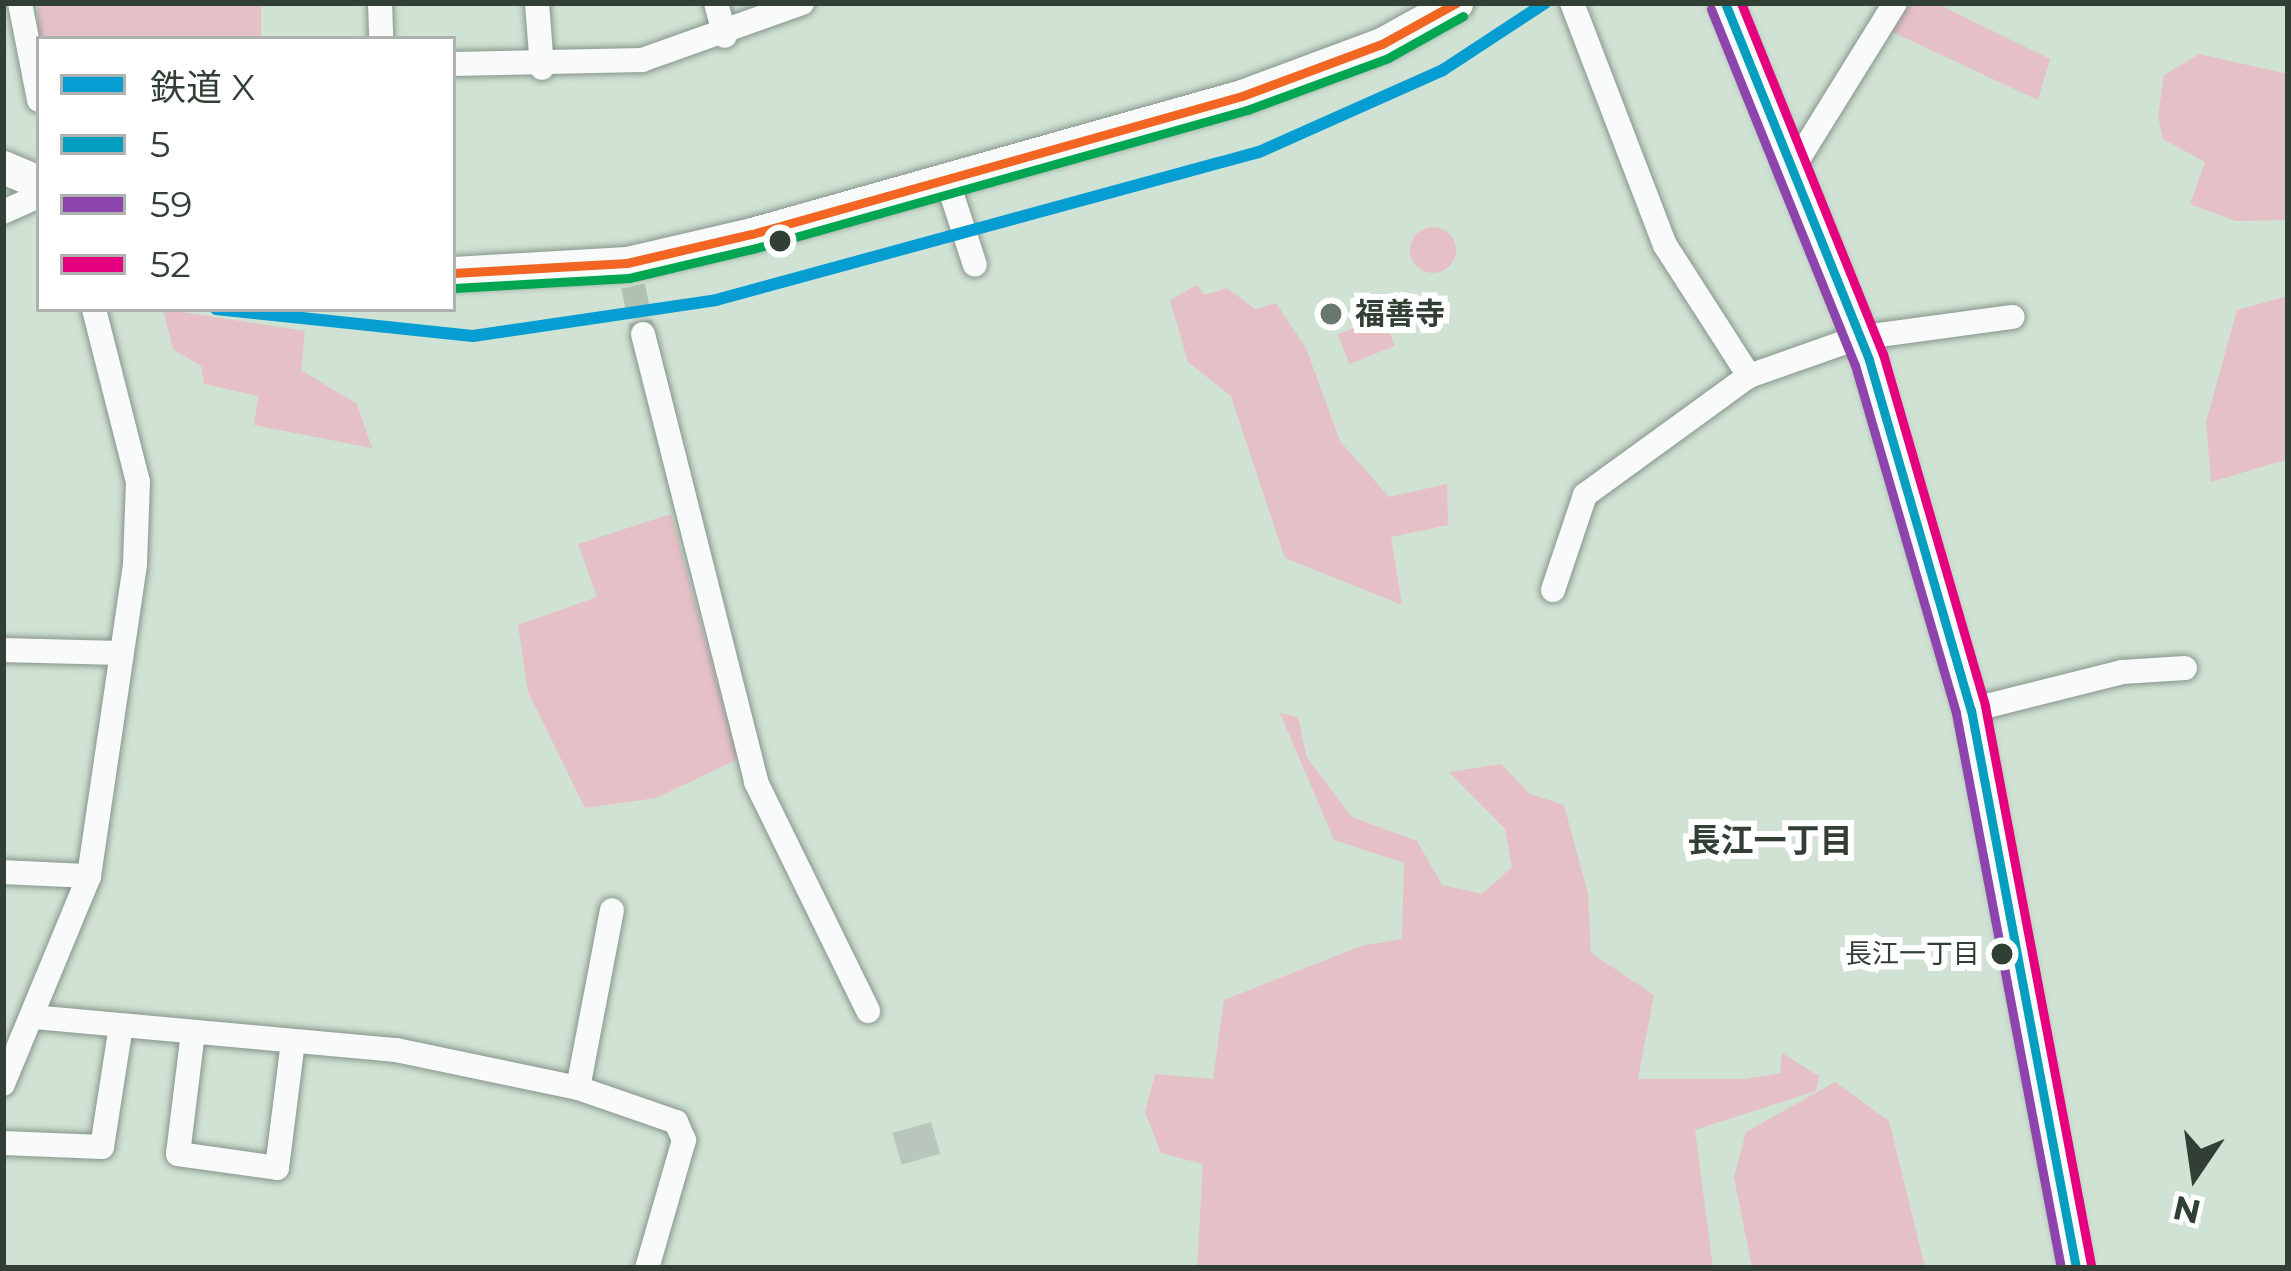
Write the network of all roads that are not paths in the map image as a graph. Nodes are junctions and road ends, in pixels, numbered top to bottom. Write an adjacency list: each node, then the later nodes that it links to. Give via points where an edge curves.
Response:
1 (380, 3): 10 (street)
2 (537, 3): 13 (street)
3 (716, 3): 11 (street)
4 (802, 3): 11 (street)
5 (1456, 3): 17 (highway, via 1294,79)
6 (1572, 3): 27 (street, via 1648,209)
7 (1725, 3): 16 (main road)
8 (1895, 3): 16 (street)
9 (14, 14): 14 (street)
10 (381, 36)
11 (725, 36): 13 (street, via 642,60)
12 (456, 64): 13 (street)
13 (542, 68)
14 (36, 90)
15 (3, 167): 18 (highway)
16 (1789, 174): 26 (main road)
17 (947, 180): 21 (street); 22 (highway, via 630,275)
18 (36, 181)
19 (36, 197): 20 (street)
20 (3, 212)
21 (975, 266)
22 (456, 273)
23 (95, 312): 30 (street, via 138,482)
24 (2013, 317): 26 (street)
25 (643, 334): 36 (street, via 756,782)
26 (1857, 338): 27 (street); 32 (main road)
27 (1749, 376): 28 (street, via 1585,495)
28 (1552, 590)
29 (3, 650): 30 (street)
30 (119, 652): 34 (street)
31 (2185, 668): 32 (street, via 2122,672)
32 (1971, 710): 45 (main road)
33 (3, 872): 34 (street)
34 (89, 876): 37 (street)
35 (612, 910): 42 (street)
36 (868, 1011)
37 (33, 1017): 38 (street); 41 (street)
38 (121, 1025): 39 (street); 43 (street, via 102,1147)
39 (193, 1032): 40 (street); 40 (street, via 178,1154 277,1168)
40 (293, 1041): 42 (street, via 396,1050)
41 (3, 1084)
42 (578, 1088): 44 (street, via 682,1130)
43 (3, 1143)
44 (646, 1268)
45 (2076, 1268)

